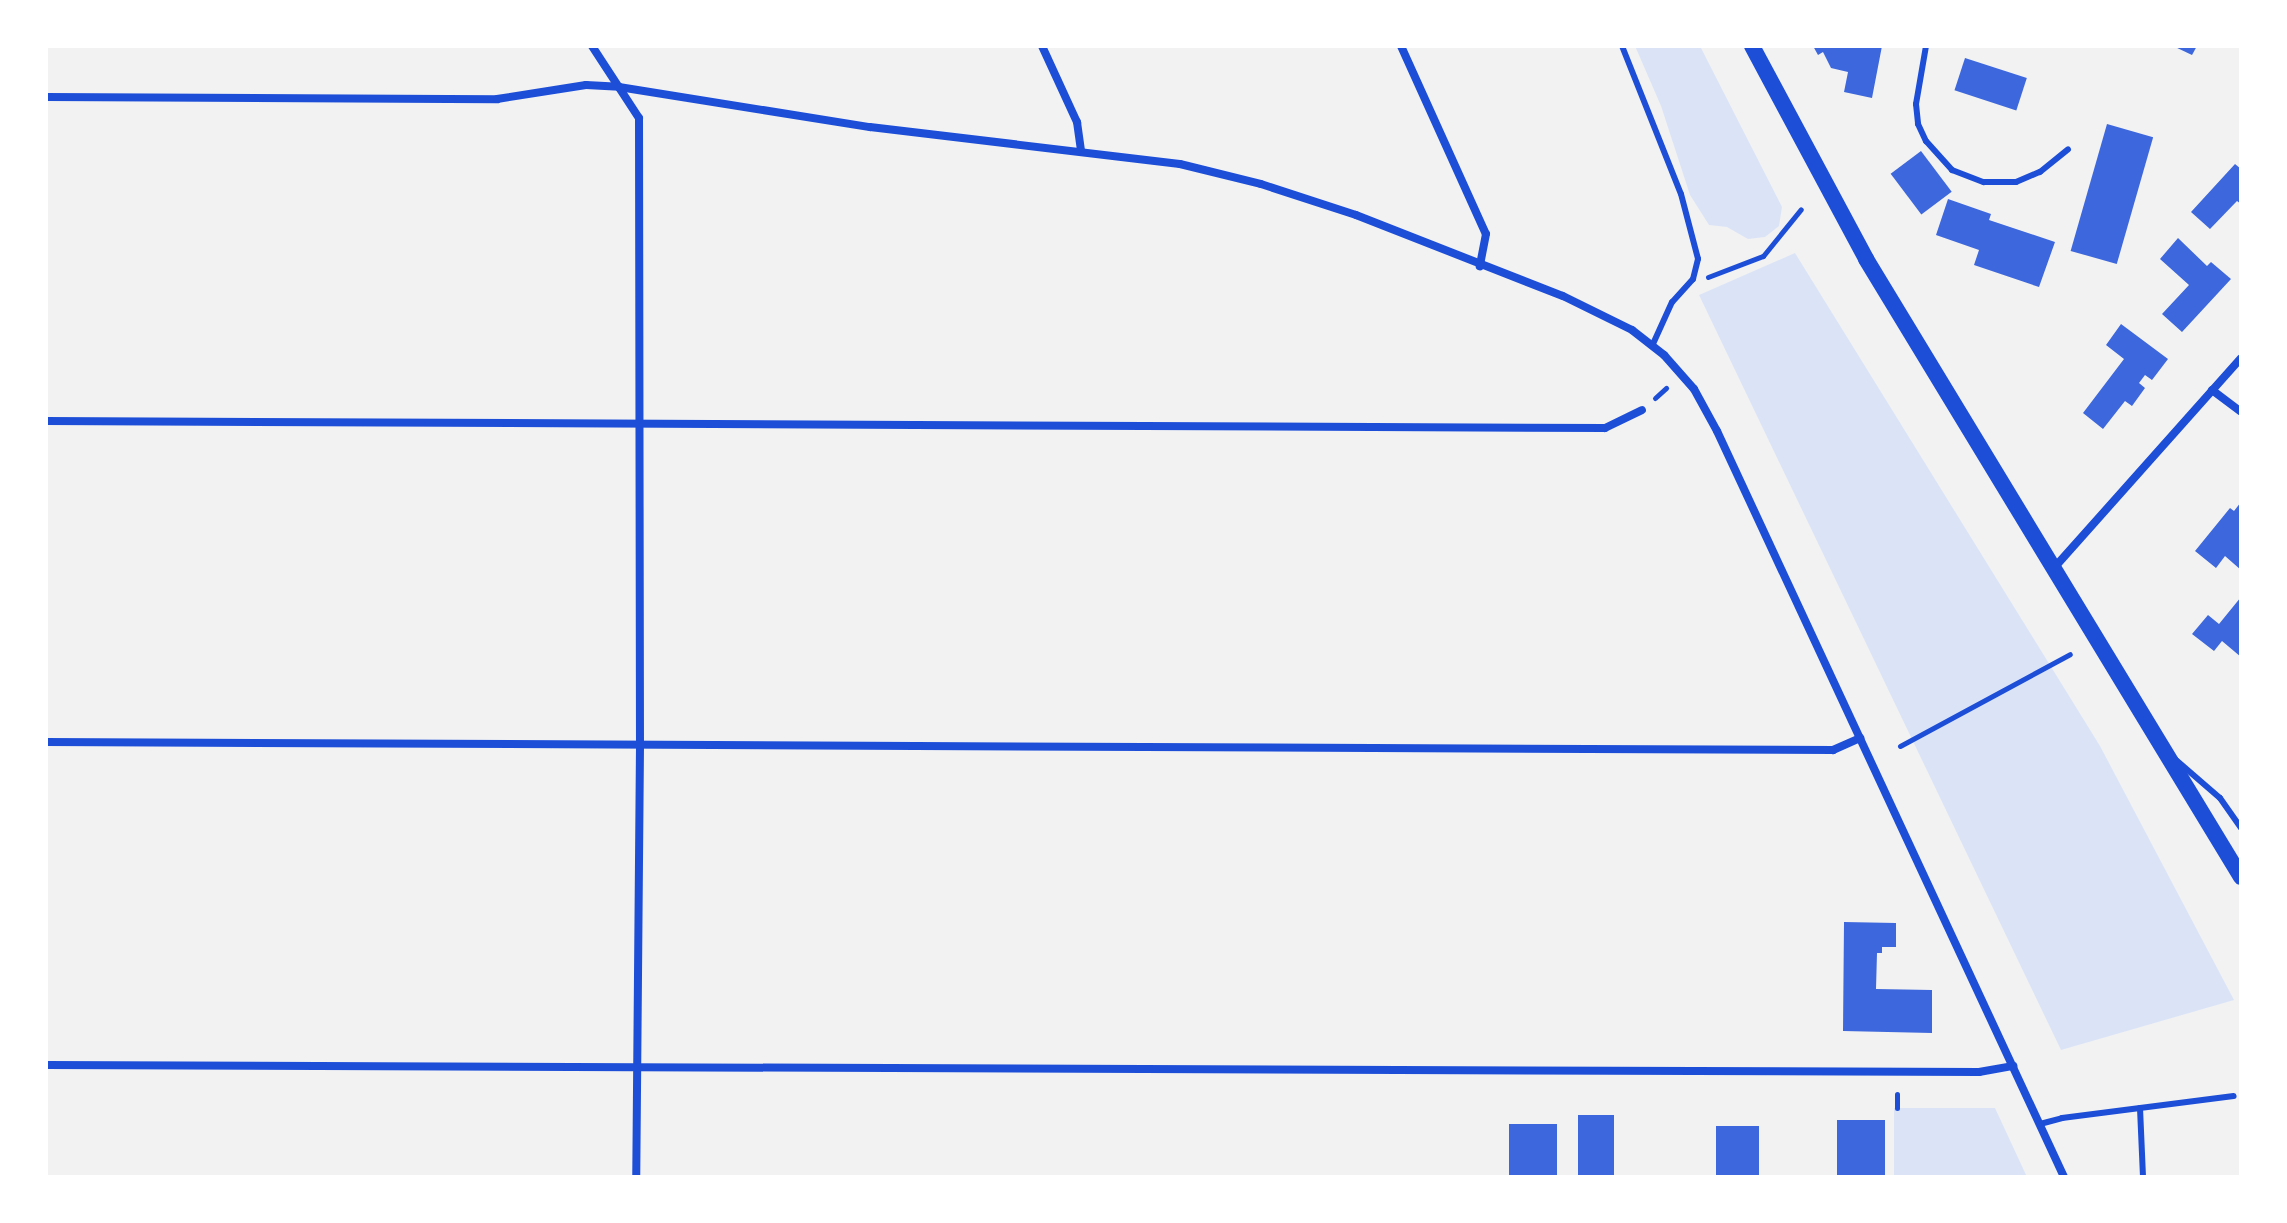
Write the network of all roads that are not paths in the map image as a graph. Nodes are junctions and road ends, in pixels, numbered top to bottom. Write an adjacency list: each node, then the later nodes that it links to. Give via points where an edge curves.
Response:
1 (592, 46): 7 (street)
2 (1042, 46): 10 (street, via 1077,122)
3 (1401, 46): 11 (street, via 1486,234)
4 (1622, 46): 12 (lane, via 1681,194 1698,259 1693,279 1672,302)
5 (1752, 46): 19 (main road, via 1866,259)
6 (1926, 46): 9 (lane, via 1916,104 1918,124 1952,170 1984,182 2016,182 2040,172)
7 (619, 87): 8 (street, via 586,85 497,99); 10 (street, via 870,127); 18 (street, via 639,118)
8 (46, 97)
9 (2068, 149)
10 (1081, 151): 11 (street, via 1180,164 1261,184 1356,215)
11 (1480, 266): 12 (street, via 1563,296 1632,330)
12 (1652, 346): 20 (street, via 1694,389 1717,431)
13 (2241, 358): 14 (street)
14 (2212, 390): 16 (street); 19 (street)
15 (1642, 410): 18 (street, via 1605,428)
16 (2241, 412)
17 (46, 421): 18 (street)
18 (638, 426): 22 (street)
19 (2054, 569): 23 (main road)
20 (1860, 738): 22 (street, via 1833,750); 27 (street)
21 (46, 742): 22 (street)
22 (640, 746): 28 (street)
23 (2167, 753): 24 (lane, via 2206,783); 25 (main road)
24 (2241, 828)
25 (2241, 877)
26 (46, 1065): 28 (street)
27 (2013, 1066): 28 (street, via 1979,1072); 31 (street)
28 (636, 1069): 32 (street)
29 (2234, 1096): 30 (lane)
30 (2140, 1108): 31 (lane); 34 (lane)
31 (2040, 1124): 33 (street)
32 (636, 1177)
33 (2064, 1177)
34 (2143, 1177)

